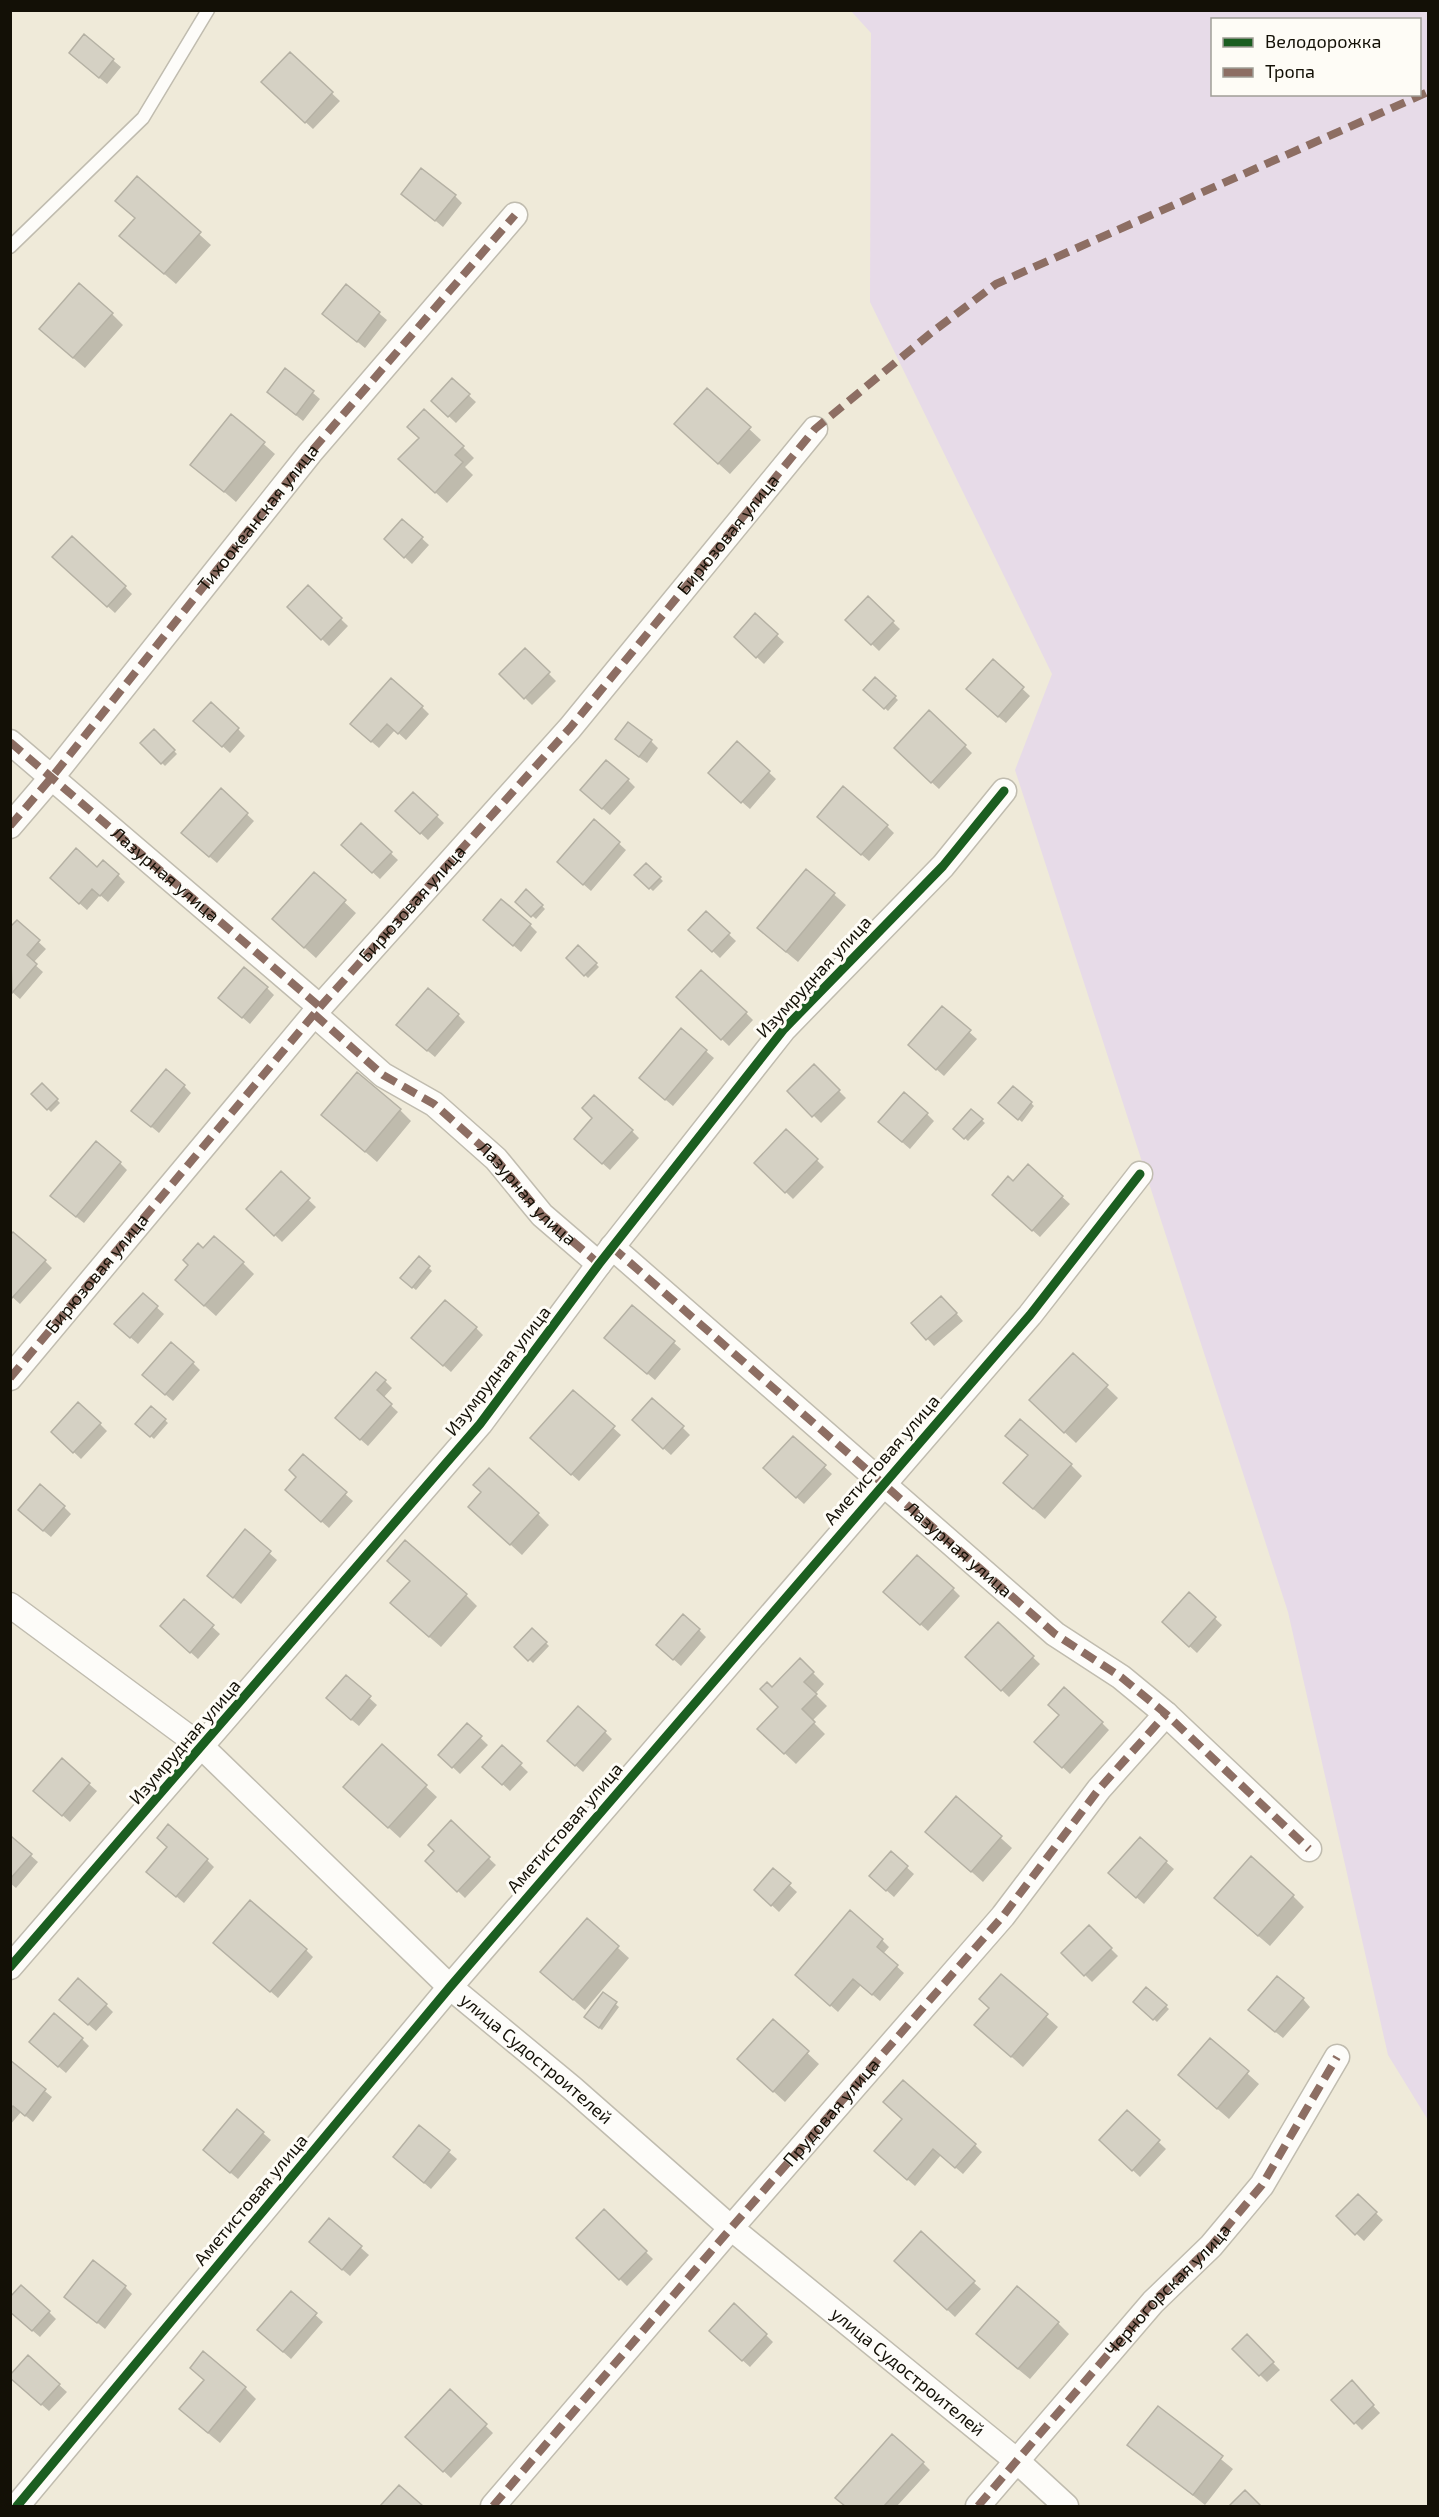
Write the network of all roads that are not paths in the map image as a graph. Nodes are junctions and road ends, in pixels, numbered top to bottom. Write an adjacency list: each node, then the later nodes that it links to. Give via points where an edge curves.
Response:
1 (208, 10): 3 (lane, via 143,118)
2 (516, 215): 6 (street, Тихоокеанская улица, via 310,453)
3 (10, 248)
4 (815, 429): 9 (street, Бирюзовая улица, via 570,728)
5 (10, 742): 6 (street, Лазурная улица)
6 (52, 777): 8 (street, Тихоокеанская улица); 9 (street, Лазурная улица)
7 (1004, 791): 11 (street, Изумрудная улица, via 943,866 784,1029)
8 (10, 826)
9 (317, 1010): 11 (street, Лазурная улица, via 383,1075 434,1104 496,1159 542,1215); 12 (street, Бирюзовая улица)
10 (1140, 1174): 13 (street, Аметистовая улица, via 1030,1315)
11 (606, 1255): 13 (street, Лазурная улица); 16 (street, Изумрудная улица, via 480,1424)
12 (10, 1378)
13 (883, 1483): 15 (street, Лазурная улица, via 1055,1634 1121,1677); 19 (street, Аметистовая улица)
14 (10, 1605): 16 (street, улица Судостроителей)
15 (1166, 1714): 17 (street, Лазурная улица); 21 (street, Прудовая улица, via 1099,1789 1004,1916)
16 (202, 1748): 18 (street, Изумрудная улица); 19 (street, улица Судостроителей)
17 (1309, 1849)
18 (10, 1967)
19 (450, 1987): 21 (street, улица Судостроителей); 23 (street, Аметистовая улица)
20 (1337, 2057): 22 (street, Черногорская улица, via 1262,2185 1211,2246 1153,2302)
21 (731, 2228): 22 (street, улица Судостроителей); 24 (street, Прудовая улица)
22 (1017, 2461): 25 (street, Черногорская улица); 26 (street, улица Судостроителей)
23 (17, 2506)
24 (493, 2506)
25 (978, 2506)
26 (1066, 2506)

